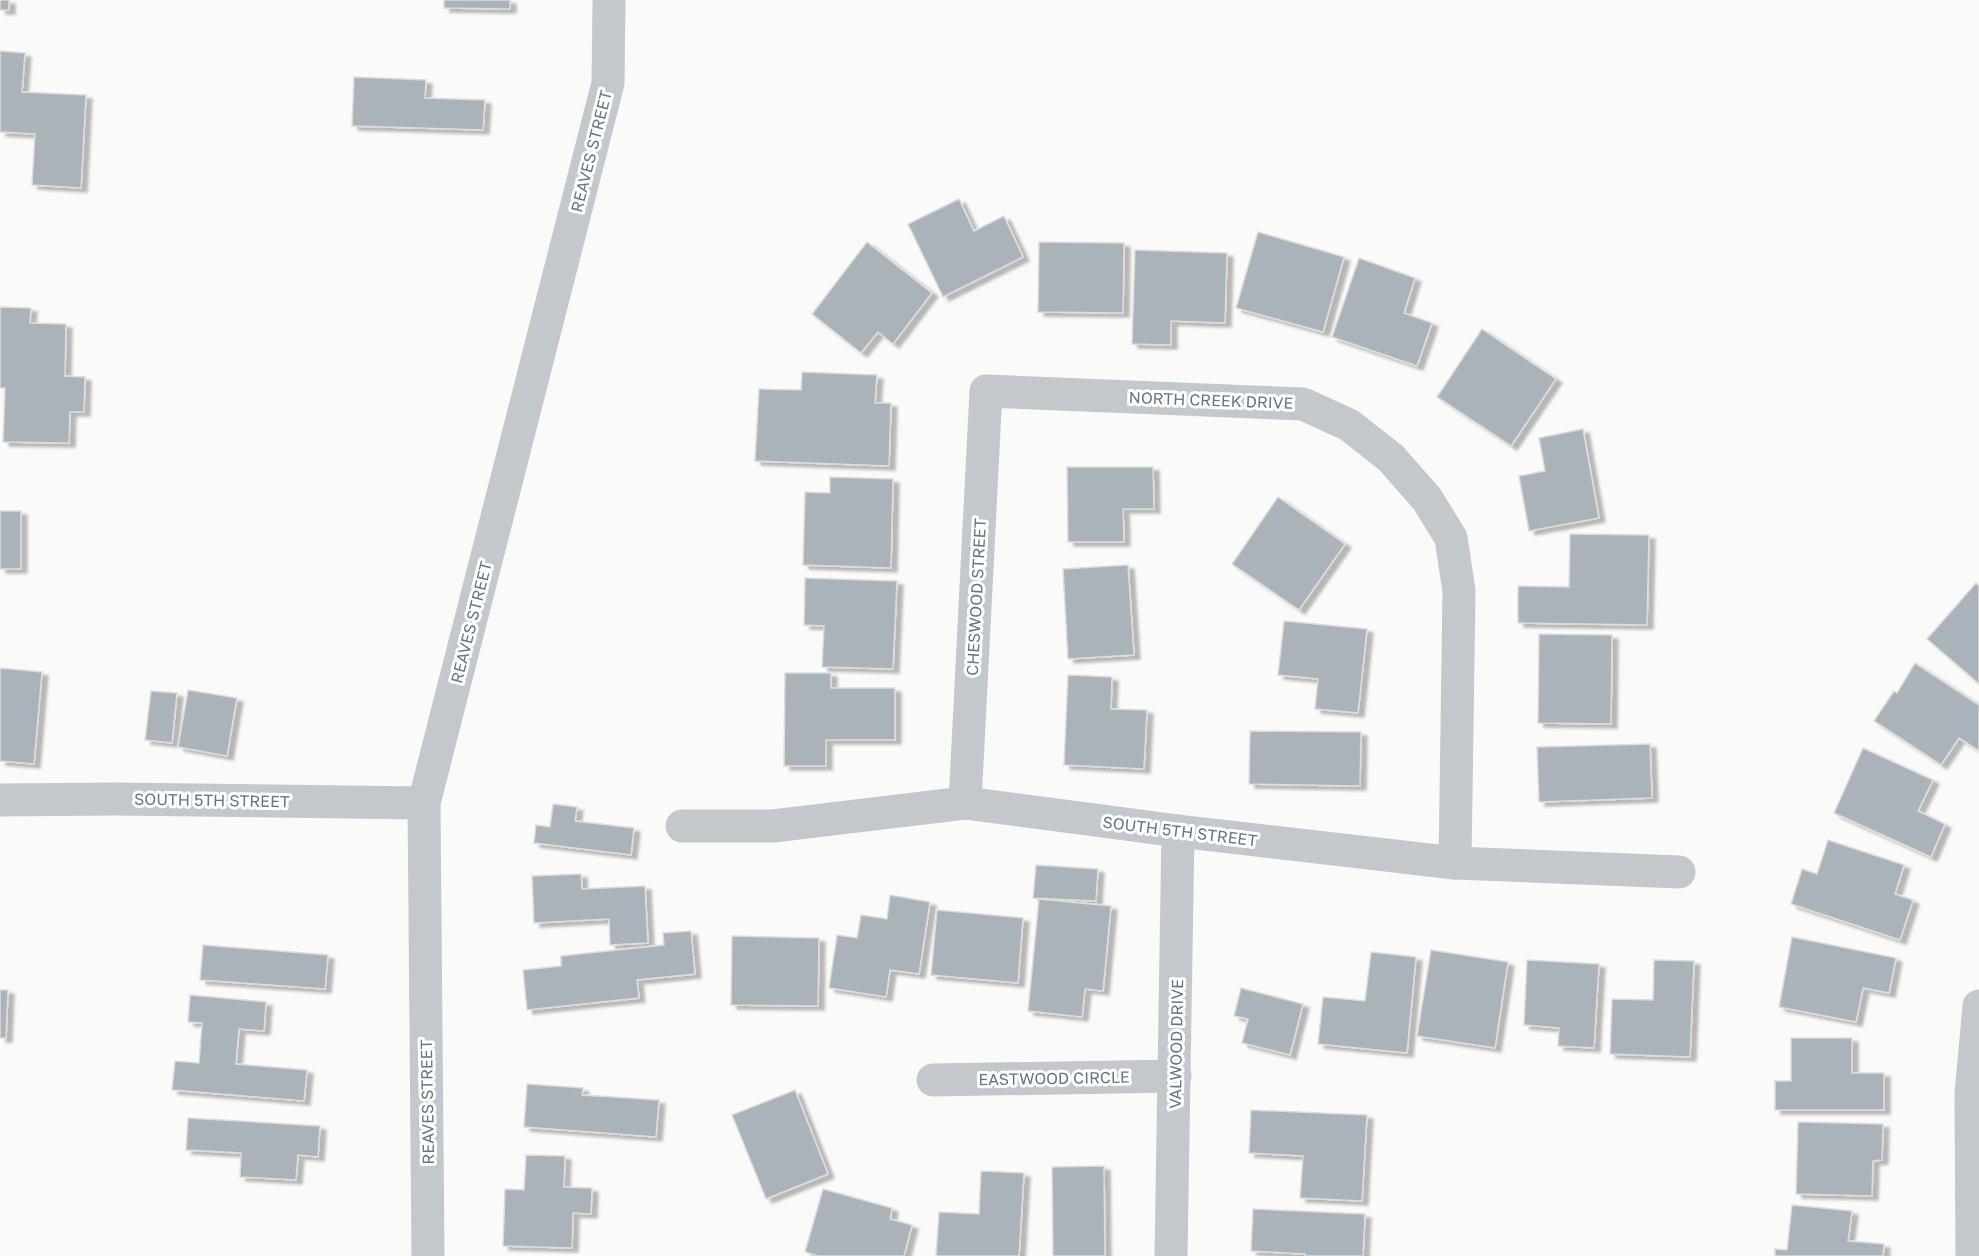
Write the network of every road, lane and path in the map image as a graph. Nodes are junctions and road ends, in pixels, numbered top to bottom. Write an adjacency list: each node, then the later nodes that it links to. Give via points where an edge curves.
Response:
1 (609, 0): 4 (street, REAVES STREET, via 608,83)
2 (986, 391): 5 (street, CHESWOOD STREET); 8 (street, NORTH CREEK DRIVE, via 1303,404 1349,425 1391,458 1427,499 1451,538 1459,591)
3 (0, 800): 4 (street, SOUTH 5TH STREET)
4 (424, 803): 13 (street, REAVES STREET)
5 (965, 803): 6 (street, SOUTH 5TH STREET, via 773,826); 7 (street, SOUTH 5TH STREET)
6 (682, 826)
7 (1178, 831): 8 (street, SOUTH 5TH STREET); 11 (street, VALWOOD DRIVE)
8 (1455, 863): 9 (street, SOUTH 5TH STREET)
9 (1679, 872)
10 (1979, 1006): 15 (street, via 1971,1094)
11 (1175, 1076): 12 (street, EASTWOOD CIRCLE); 14 (street, VALWOOD DRIVE)
12 (933, 1080)
13 (428, 1256)
14 (1171, 1256)
15 (1972, 1256)

